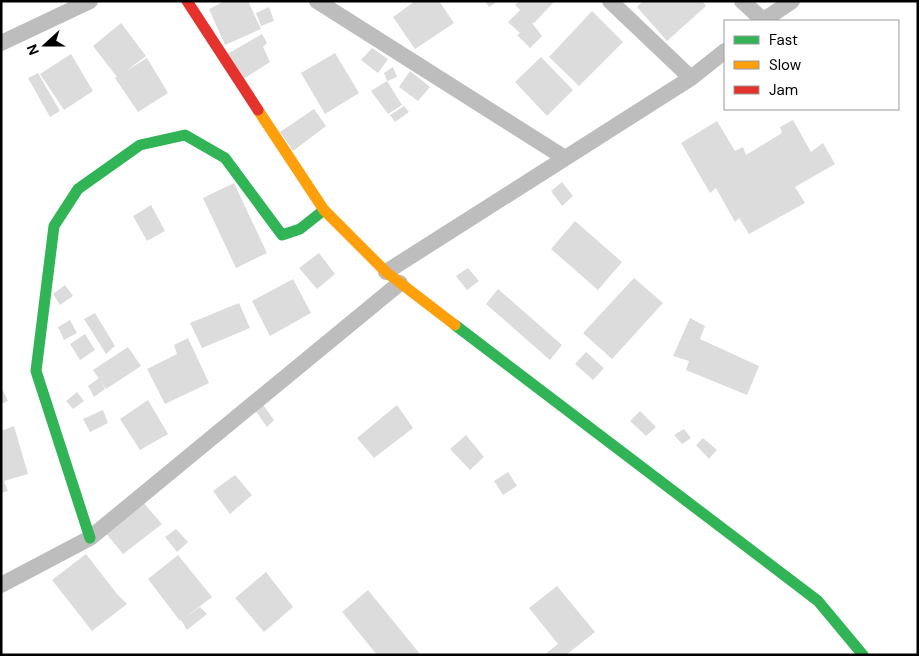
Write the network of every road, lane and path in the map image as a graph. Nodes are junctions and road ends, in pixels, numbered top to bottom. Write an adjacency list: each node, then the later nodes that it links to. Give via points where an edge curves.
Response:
1 (90, 1): 9 (street)
2 (187, 1): 13 (street)
3 (316, 1): 12 (street)
4 (610, 1): 11 (street)
5 (742, 1): 7 (street)
6 (792, 1): 8 (street)
7 (761, 20)
8 (764, 20)
9 (1, 43)
10 (724, 52): 11 (street)
11 (691, 78): 12 (street)
12 (565, 158): 14 (street)
13 (324, 210): 14 (street); 16 (street, via 300,229 282,234 226,158 185,135 140,145 78,189 54,226 36,371)
14 (386, 272): 15 (street)
15 (400, 283): 16 (street); 18 (street, via 818,601)
16 (90, 538): 17 (street)
17 (1, 585)
18 (863, 655)

